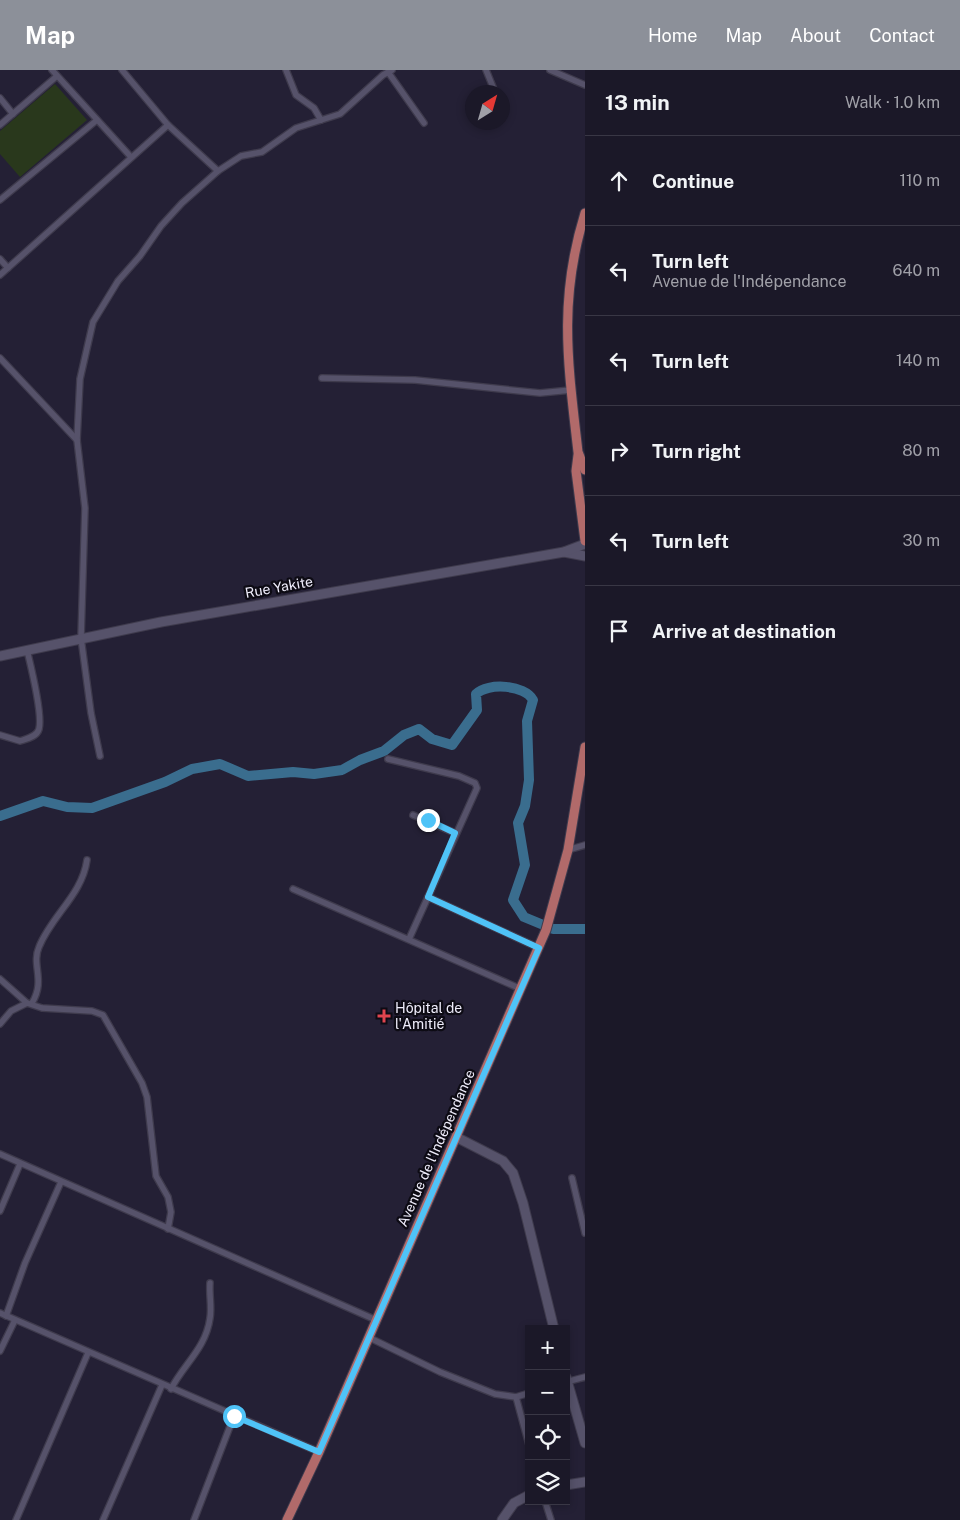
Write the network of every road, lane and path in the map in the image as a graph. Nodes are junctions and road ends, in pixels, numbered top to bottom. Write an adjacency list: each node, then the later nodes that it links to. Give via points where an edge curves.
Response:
1 (52, 70): 7 (street)
2 (122, 70): 16 (street)
3 (286, 70): 13 (street, via 296,94 314,108)
4 (486, 70): 8 (street)
5 (550, 70): 9 (street)
6 (390, 71): 13 (street, via 344,112); 14 (street)
7 (56, 76): 11 (street); 12 (street)
8 (492, 85)
9 (585, 85)
10 (0, 98): 11 (street)
11 (13, 114): 15 (street)
12 (97, 120): 17 (street); 19 (street)
13 (321, 120): 18 (street, via 296,128 262,152 241,156)
14 (424, 123)
15 (0, 125)
16 (168, 125): 17 (street); 18 (street)
17 (131, 156): 22 (street)
18 (218, 171): 27 (street, via 182,202 161,226 118,281 93,322 80,378)
19 (0, 200)
20 (585, 213): 26 (main road, via 572,259 568,294 566,332)
21 (0, 259): 22 (street)
22 (8, 268): 23 (street)
23 (0, 274)
24 (0, 358): 27 (street)
25 (322, 378): 26 (street, via 415,380 540,393)
26 (571, 390): 28 (main road)
27 (77, 440): 34 (street, via 85,508)
28 (578, 452): 29 (main road); 30 (main road, via 576,471)
29 (585, 470)
30 (583, 507): 31 (main road)
31 (585, 542): 32 (main road, Rue Yakite)
32 (564, 552): 33 (main road, Rue Yakite); 34 (main road, Rue Yakite)
33 (585, 556)
34 (81, 638): 35 (main road, Rue Yakite); 39 (street)
35 (27, 650): 36 (main road, Rue Yakite); 37 (street, via 39,728 36,734 20,741)
36 (0, 656)
37 (0, 735)
38 (585, 747): 41 (main road, Avenue de l'Indépendance)
39 (100, 756)
40 (388, 759): 43 (street, via 475,782 477,788)
41 (584, 762): 45 (main road, Avenue de l'Indépendance)
42 (413, 815): 43 (street)
43 (455, 833): 48 (street)
44 (585, 845): 45 (street)
45 (568, 850): 50 (main road, Avenue de l'Indépendance)
46 (87, 860): 53 (street, via 85,874 74,895 39,946 39,992)
47 (293, 889): 49 (street)
48 (428, 897): 49 (street); 50 (street)
49 (409, 939): 52 (street)
50 (539, 948): 52 (main road, Avenue de l'Indépendance)
51 (0, 979): 53 (street)
52 (521, 989): 55 (main road, Avenue de l'Indépendance)
53 (30, 1003): 54 (street, via 11,1011); 61 (street, via 42,1008 98,1012 111,1029 147,1098 156,1176 168,1197 171,1212)
54 (0, 1024)
55 (456, 1137): 66 (main road, Avenue de l'Indépendance); 67 (main road, via 503,1161 513,1173 524,1203)
56 (0, 1154): 57 (street)
57 (20, 1164): 59 (street); 60 (street)
58 (572, 1178): 62 (street)
59 (61, 1182): 61 (street); 64 (street)
60 (0, 1211)
61 (168, 1229): 66 (street)
62 (585, 1233)
63 (210, 1283): 74 (street, via 210,1320 204,1339)
64 (3, 1315): 65 (street)
65 (15, 1320): 69 (street); 70 (street)
66 (376, 1320): 68 (main road, Avenue de l'Indépendance)
67 (553, 1325)
68 (368, 1337): 77 (street, via 440,1372 495,1394); 81 (main road, Avenue de l'Indépendance)
69 (0, 1351)
70 (88, 1353): 73 (street); 86 (street)
71 (585, 1377): 72 (street)
72 (570, 1380)
73 (162, 1385): 74 (street); 87 (street)
74 (171, 1389): 78 (street)
75 (570, 1390): 80 (main road)
76 (525, 1394): 77 (street)
77 (516, 1397): 79 (street)
78 (234, 1416): 81 (street); 88 (street)
79 (525, 1430)
80 (585, 1443)
81 (319, 1452): 89 (main road, Avenue de l'Indépendance)
82 (585, 1482): 83 (main road)
83 (570, 1484)
84 (525, 1497): 90 (main road, via 514,1503)
85 (546, 1505): 91 (street)
86 (16, 1520)
87 (103, 1520)
88 (194, 1520)
89 (287, 1520)
90 (502, 1520)
91 (551, 1520)

